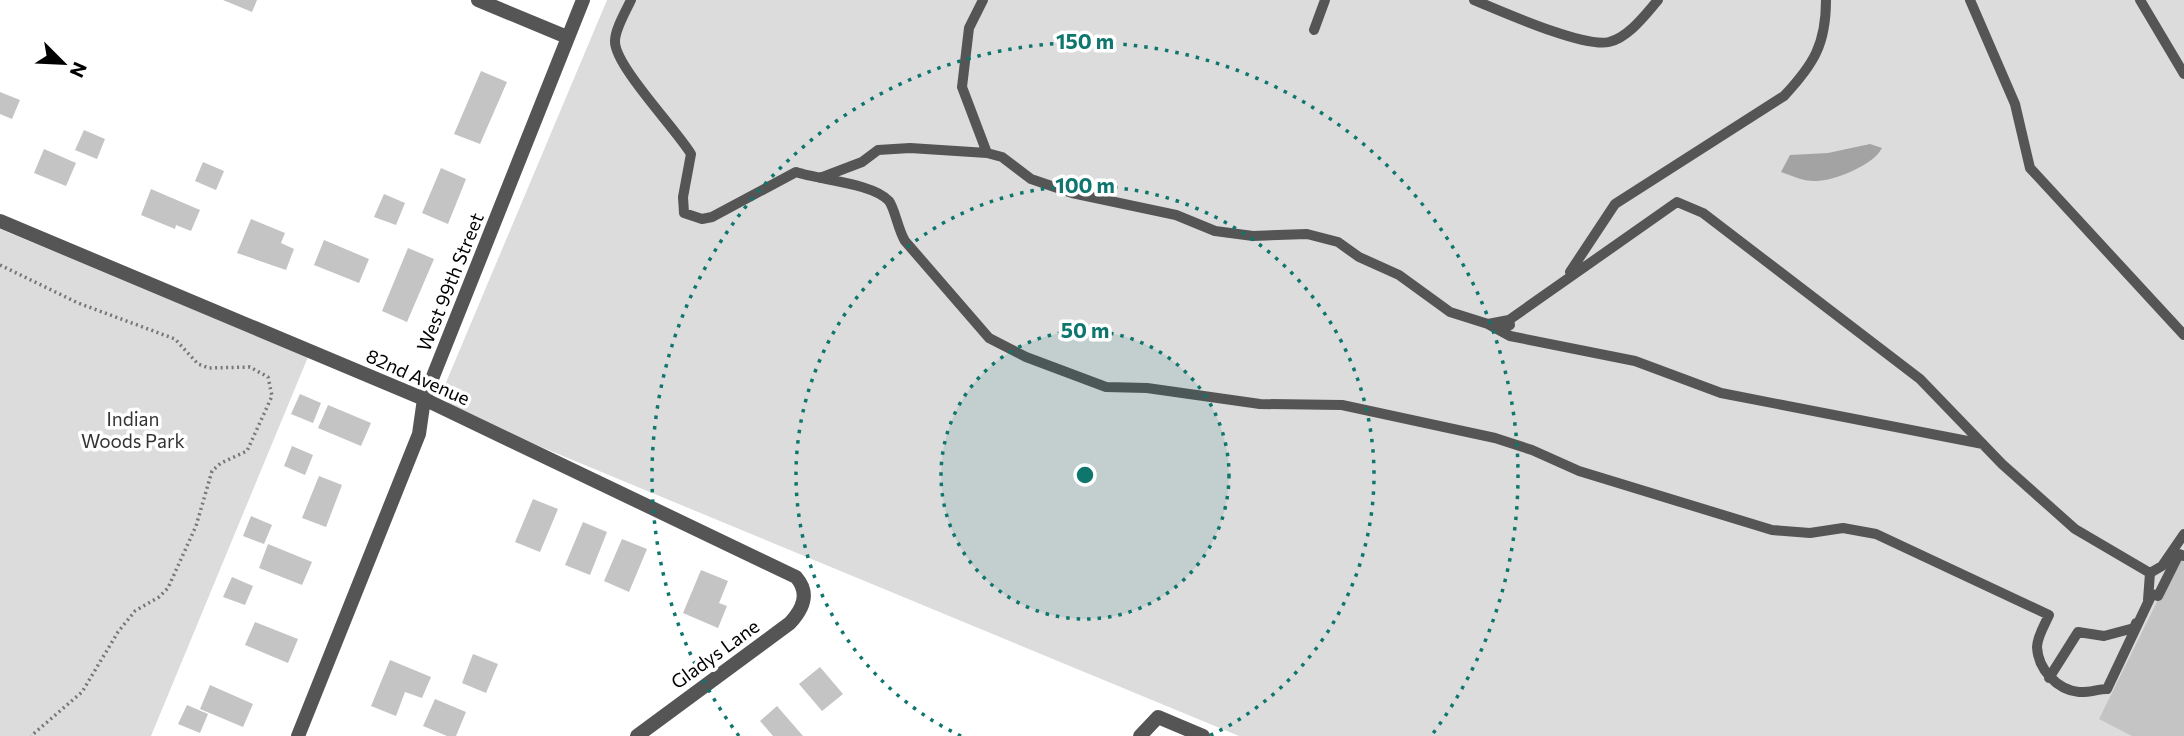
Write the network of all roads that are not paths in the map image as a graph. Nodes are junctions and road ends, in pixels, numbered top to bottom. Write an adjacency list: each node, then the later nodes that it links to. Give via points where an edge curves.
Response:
1 (478, 0): 12 (street)
2 (583, 0): 12 (street, West 99th Street)
3 (631, 0): 17 (lane, via 614,40 620,61 691,154 684,213 712,217 796,172)
4 (983, 0): 14 (lane, via 970,28 962,87)
5 (1325, 0): 11 (lane)
6 (1474, 0): 7 (lane, via 1596,43 1628,32)
7 (1658, 0)
8 (1826, 0): 19 (lane, via 1826,28 1818,51 1791,89 1615,204)
9 (1970, 0): 22 (lane, via 2015,104 2030,168)
10 (2140, 0): 13 (lane)
11 (1314, 30)
12 (567, 37): 24 (street, West 99th Street)
13 (2184, 74)
14 (978, 129): 15 (lane); 16 (lane)
15 (987, 153): 16 (lane); 17 (lane, via 878,150 862,162)
16 (1005, 159): 21 (lane, via 1031,178 1072,193 1176,215 1215,231 1252,236 1307,234 1338,242 1399,275 1450,312)
17 (817, 179): 30 (lane, via 877,192 891,203 905,241 989,338 1052,368 1106,387 1147,388 1260,404 1342,405 1495,438 1578,471 1772,530 1810,533 1843,528 1876,534 2049,615 2036,645)
18 (0, 221): 24 (street, 82nd Avenue)
19 (1567, 277): 20 (lane); 25 (lane, via 1677,202 1684,204 1799,284 1920,379)
20 (1509, 320): 21 (lane); 23 (lane, via 1510,325 1498,327)
21 (1488, 324): 23 (lane)
22 (2184, 335)
23 (1510, 337): 25 (lane, via 1634,361 1721,393)
24 (424, 399): 29 (street, 82nd Avenue, via 785,571 802,584); 31 (street, West 99th Street, via 419,434)
25 (1983, 444): 28 (lane, via 2075,529)
26 (2184, 534): 28 (lane, via 2162,566)
27 (2184, 556): 30 (lane, via 2179,554 2158,596 2152,594 2107,689 2069,691)
28 (2150, 573): 30 (lane, via 2148,602 2134,628 2104,636 2078,632)
29 (805, 594): 32 (street, Gladys Lane, via 803,606 790,623)
30 (2049, 678)
31 (301, 735)
32 (637, 736)
33 (1139, 736): 34 (street, via 1158,717)
34 (1203, 736)

